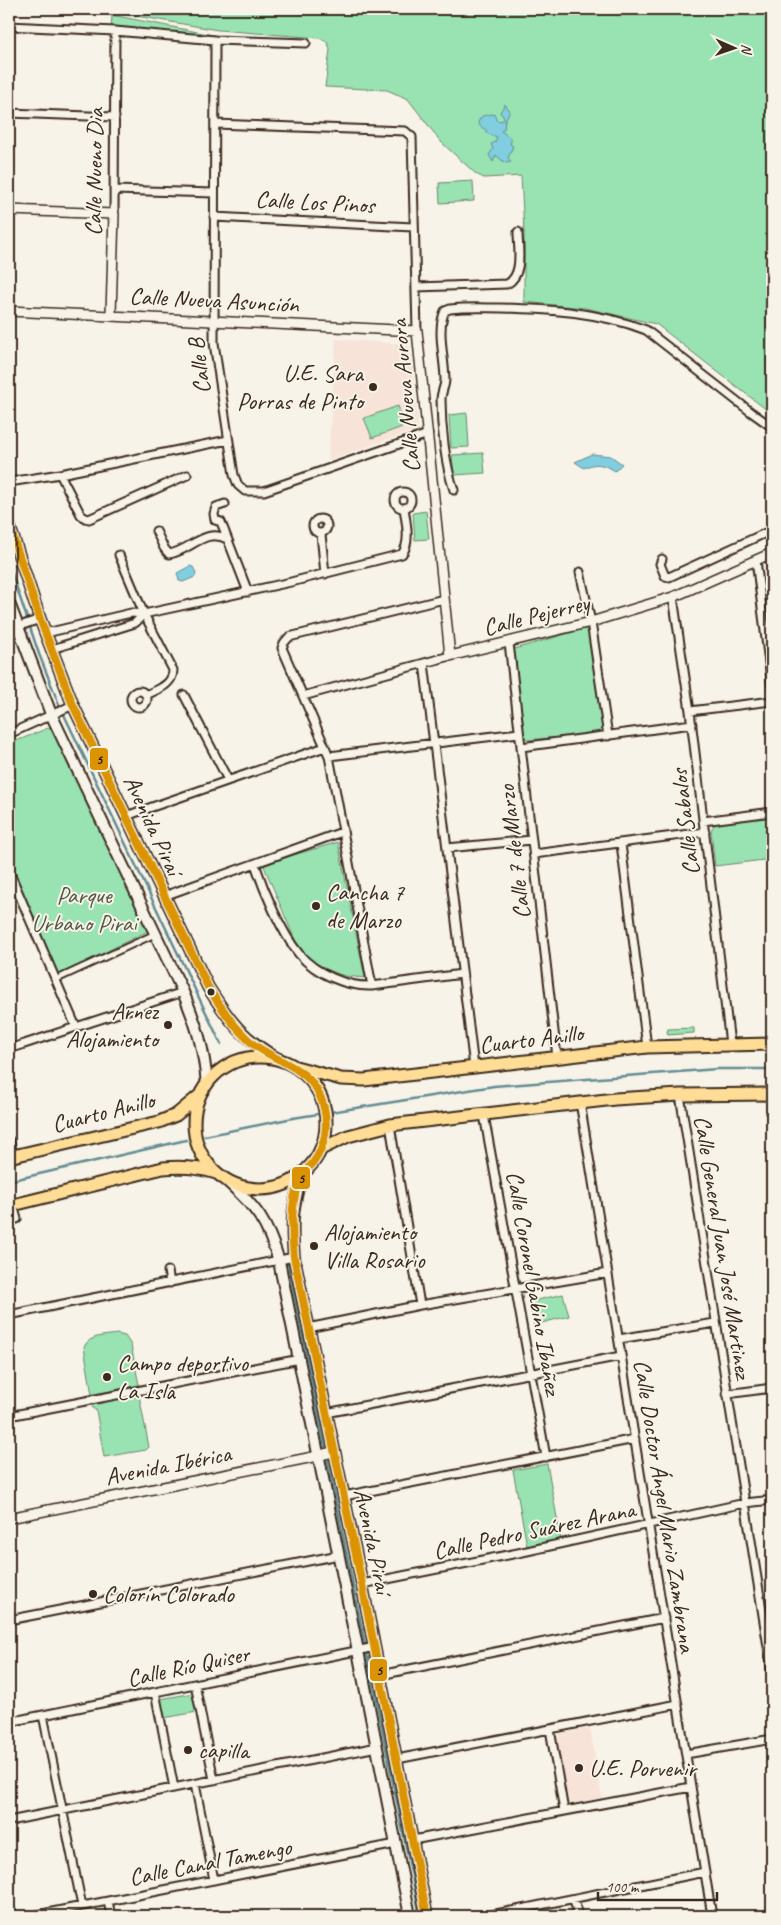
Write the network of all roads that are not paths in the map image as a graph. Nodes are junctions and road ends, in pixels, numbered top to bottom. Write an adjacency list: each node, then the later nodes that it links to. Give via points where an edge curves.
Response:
1 (9, 26): 2 (street)
2 (115, 31): 3 (street); 6 (street, Calle Nueno Dia)
3 (215, 40): 4 (street); 7 (street, Calle B)
4 (306, 42)
5 (9, 113): 6 (street)
6 (115, 117): 8 (street, Calle Nueno Dia)
7 (215, 124): 9 (street, Calle B); 13 (street, Calle Nueva Aurora, via 409,133 412,137)
8 (114, 190): 9 (street); 11 (street, Calle Nueno Dia)
9 (214, 193): 12 (street, Calle B)
10 (9, 210): 11 (street)
11 (114, 214): 17 (street, Calle Nueno Dia)
12 (214, 218): 13 (street, Calle Los Pinos); 18 (street, Calle B)
13 (413, 227): 15 (street, Calle Nueva Aurora)
14 (518, 232): 15 (street, via 517,272 507,284)
15 (416, 287): 19 (street, Calle Nueva Aurora)
16 (9, 310): 17 (street, Calle Nueva Asunción)
17 (110, 314): 18 (street, Calle Nueva Asunción)
18 (213, 320): 19 (street, Calle Nueva Asunción); 22 (street, Calle B)
19 (417, 331): 21 (street, Calle Nueva Aurora)
20 (772, 427): 26 (street, via 646,330 633,325 564,310 450,309 441,322 445,380 441,397 445,448)
21 (428, 434): 22 (street, Calle B, via 253,492 238,485); 42 (street, Calle Nueva Aurora)
22 (228, 440): 23 (street)
23 (60, 474): 24 (street, via 82,515 89,519); 25 (street)
24 (187, 475)
25 (9, 482)
26 (454, 490)
27 (225, 504): 33 (street, via 216,508 214,514 221,522)
28 (404, 508): 39 (street, via 407,536 406,549 402,554)
29 (9, 525): 45 (main road, Avenida Piraí)
30 (772, 530): 36 (street, via 669,577 665,576 660,564)
31 (156, 531): 33 (street, via 169,554 209,535)
32 (321, 534): 39 (street)
33 (227, 540): 40 (street)
34 (772, 553): 37 (street, Calle Pejerrey)
35 (119, 555): 44 (street)
36 (662, 559)
37 (756, 560): 41 (street, Calle Pejerrey); 53 (street)
38 (580, 572): 46 (street)
39 (325, 574): 40 (street)
40 (248, 592): 44 (street)
41 (673, 597): 46 (street, Calle Pejerrey); 59 (street, Calle Sabalos)
42 (444, 599): 51 (street, Calle Nueva Aurora); 56 (street, via 290,637 284,642 283,654)
43 (9, 603): 47 (main road, Avenida Piraí)
44 (144, 614): 48 (street, via 131,613); 50 (street, via 135,623); 54 (street, via 169,661 173,676 167,685)
45 (38, 619): 47 (street); 48 (main road, Avenida Piraí)
46 (591, 622): 49 (street, Calle Pejerrey); 64 (street)
47 (16, 627): 60 (main road, Avenida Piraí)
48 (46, 633): 50 (main road, Avenida Piraí)
49 (509, 643): 51 (street, Calle Pejerrey); 62 (street, Calle 7 de Marzo)
50 (52, 649): 58 (main road, Avenida Piraí)
51 (450, 656): 52 (street, Calle Pejerrey)
52 (424, 663): 56 (street, Calle Pejerrey); 65 (street)
53 (772, 686)
54 (146, 695)
55 (184, 695): 69 (street)
56 (303, 696): 66 (street)
57 (772, 701): 59 (street)
58 (71, 706): 60 (street); 71 (main road, Avenida Piraí)
59 (690, 711): 61 (street, Calle Sabalos)
60 (54, 713): 63 (street); 82 (main road, Avenida Piraí)
61 (692, 724): 64 (street); 72 (street, Calle Sabalos)
62 (519, 733): 65 (street); 67 (street, Calle 7 de Marzo)
63 (9, 734)
64 (608, 736): 67 (street)
65 (434, 744): 68 (street); 77 (street)
66 (325, 747): 68 (street); 69 (street)
67 (521, 748): 75 (street, Calle 7 de Marzo)
68 (328, 756): 73 (street)
69 (228, 780): 71 (street)
70 (772, 812): 72 (street)
71 (126, 816): 81 (main road, Avenida Piraí)
72 (703, 821): 74 (street, Calle Sabalos)
73 (342, 832): 79 (street); 85 (street)
74 (705, 832): 76 (street); 88 (street, Calle Sabalos)
75 (532, 840): 77 (street); 78 (street, Calle 7 de Marzo)
76 (621, 844): 78 (street); 90 (street)
77 (447, 848): 83 (street)
78 (534, 854): 92 (street, Calle 7 de Marzo)
79 (255, 864): 81 (street); 85 (street, via 285,932 299,954 340,981 362,987)
80 (9, 871): 84 (street)
81 (164, 896): 93 (main road, Avenida Piraí, via 208,987 228,1019 243,1035)
82 (155, 934): 84 (street); 86 (main road, Avenida Piraí)
83 (462, 974): 85 (street); 95 (street)
84 (55, 980): 87 (street)
85 (372, 986)
86 (183, 992): 87 (street); 96 (main road, Avenida Piraí, via 203,1045)
87 (76, 1027): 91 (street)
88 (730, 1044): 89 (highway, Cuarto Anillo); 90 (highway, Cuarto Anillo)
89 (772, 1044)
90 (647, 1047): 92 (highway, Cuarto Anillo)
91 (9, 1049)
92 (557, 1057): 95 (highway, Cuarto Anillo)
93 (280, 1060): 94 (highway); 96 (highway, via 266,1057 239,1060 221,1070)
94 (296, 1067): 95 (highway, Cuarto Anillo, via 340,1079 364,1080); 103 (highway, via 321,1097 326,1131)
95 (474, 1067)
96 (204, 1090): 104 (highway, Cuarto Anillo, via 176,1116 159,1122); 105 (highway, via 196,1109 196,1138 201,1152)
97 (772, 1094): 98 (highway)
98 (680, 1095): 99 (highway); 118 (street, Calle General Juan José Martinez)
99 (580, 1102): 100 (highway); 113 (street, Calle Doctor Ángel Mario Zambrana)
100 (484, 1115): 101 (highway); 115 (street, Calle Coronel Gabino Ibañez)
101 (390, 1126): 103 (highway, via 348,1136); 116 (street)
102 (9, 1140): 104 (street)
103 (321, 1149): 106 (highway)
104 (11, 1157)
105 (217, 1174): 107 (highway); 108 (highway, via 181,1166 163,1168)
106 (302, 1174): 107 (highway, via 281,1186 258,1190); 110 (main road, Avenida Piraí, via 292,1210)
107 (228, 1181): 111 (main road, Avenida Piraí, via 260,1214)
108 (11, 1205): 109 (street)
109 (17, 1219)
110 (293, 1258): 111 (street); 119 (main road, Avenida Piraí)
111 (280, 1261): 114 (street); 122 (main road, Avenida Piraí)
112 (168, 1271): 114 (street)
113 (608, 1274): 115 (street); 120 (street, Calle Doctor Ángel Mario Zambrana)
114 (170, 1283): 117 (street)
115 (516, 1290): 116 (street); 123 (street, Calle Coronel Gabino Ibañez)
116 (420, 1305): 119 (street)
117 (9, 1315)
118 (715, 1323): 120 (street); 125 (street, Calle General Juan José Martinez)
119 (308, 1328): 126 (main road, Avenida Piraí)
120 (619, 1339): 121 (street, Calle Doctor Ángel Mario Zambrana)
121 (621, 1356): 123 (street); 128 (street, Calle Doctor Ángel Mario Zambrana)
122 (300, 1359): 127 (street); 130 (main road, Avenida Piraí)
123 (531, 1373): 126 (street); 131 (street, Calle Coronel Gabino Ibañez)
124 (772, 1388): 125 (street)
125 (727, 1394): 134 (street, Calle General Juan José Martinez)
126 (326, 1413): 129 (main road, Avenida Piraí)
127 (9, 1416)
128 (635, 1439): 131 (street); 136 (street, Calle Doctor Ángel Mario Zambrana)
129 (333, 1452): 130 (street, Avenida Ibérica); 132 (main road, Avenida Piraí)
130 (319, 1456): 135 (street, Avenida Ibérica); 137 (main road, Avenida Piraí)
131 (546, 1457): 132 (street)
132 (344, 1496): 138 (main road, Avenida Piraí)
133 (772, 1500): 134 (street, Calle Pedro Suárez Arana)
134 (745, 1503): 136 (street, Calle Pedro Suárez Arana); 143 (street, Calle General Juan José Martinez)
135 (9, 1518)
136 (649, 1525): 138 (street, Calle Pedro Suárez Arana); 139 (street, Calle Doctor Ángel Mario Zambrana)
137 (339, 1555): 140 (street); 142 (main road, Avenida Piraí)
138 (362, 1584): 141 (main road, Avenida Piraí)
139 (664, 1618): 144 (street); 147 (street, Calle Doctor Ángel Mario Zambrana)
140 (9, 1620)
141 (374, 1648): 142 (street, Calle Río Quiser); 144 (main road, Avenida Piraí)
142 (360, 1650): 145 (street, Calle Río Quiser); 152 (main road, Avenida Piraí)
143 (772, 1672)
144 (380, 1675): 154 (main road, Avenida Piraí)
145 (196, 1684): 146 (street, Calle Río Quiser); 155 (street)
146 (154, 1692): 148 (street, Calle Río Quiser); 158 (street)
147 (678, 1704): 150 (street); 153 (street, Calle Doctor Ángel Mario Zambrana)
148 (43, 1715): 149 (street, Calle Río Quiser); 161 (street)
149 (9, 1722)
150 (550, 1729): 154 (street); 162 (street)
151 (772, 1739): 153 (street)
152 (377, 1747): 155 (street); 160 (main road, Avenida Piraí)
153 (686, 1754): 157 (street, Calle Doctor Ángel Mario Zambrana)
154 (397, 1759): 159 (main road, Avenida Piraí)
155 (214, 1780): 156 (street)
156 (195, 1784): 158 (street); 167 (street)
157 (691, 1787): 162 (street); 166 (street, Calle Doctor Ángel Mario Zambrana)
158 (174, 1788): 161 (street)
159 (402, 1794): 160 (main road); 164 (main road, Avenida Piraí)
160 (388, 1797): 165 (main road, Avenida Piraí)
161 (62, 1810): 163 (street); 170 (street)
162 (564, 1811): 164 (street)
163 (9, 1821)
164 (413, 1840): 174 (main road, Avenida Piraí)
165 (396, 1844): 167 (street, Calle Canal Tamengo); 173 (main road, Avenida Piraí)
166 (705, 1872): 168 (street); 177 (street, Calle Doctor Ángel Mario Zambrana)
167 (214, 1880): 169 (street, Calle Canal Tamengo)
168 (574, 1899): 175 (street); 176 (street)
169 (108, 1901): 170 (street, Calle Canal Tamengo); 172 (street)
170 (82, 1906): 171 (street, Calle Canal Tamengo)
171 (32, 1916)
172 (111, 1916)
173 (410, 1916)
174 (427, 1916)
175 (486, 1916)
176 (578, 1916)
177 (712, 1916)

